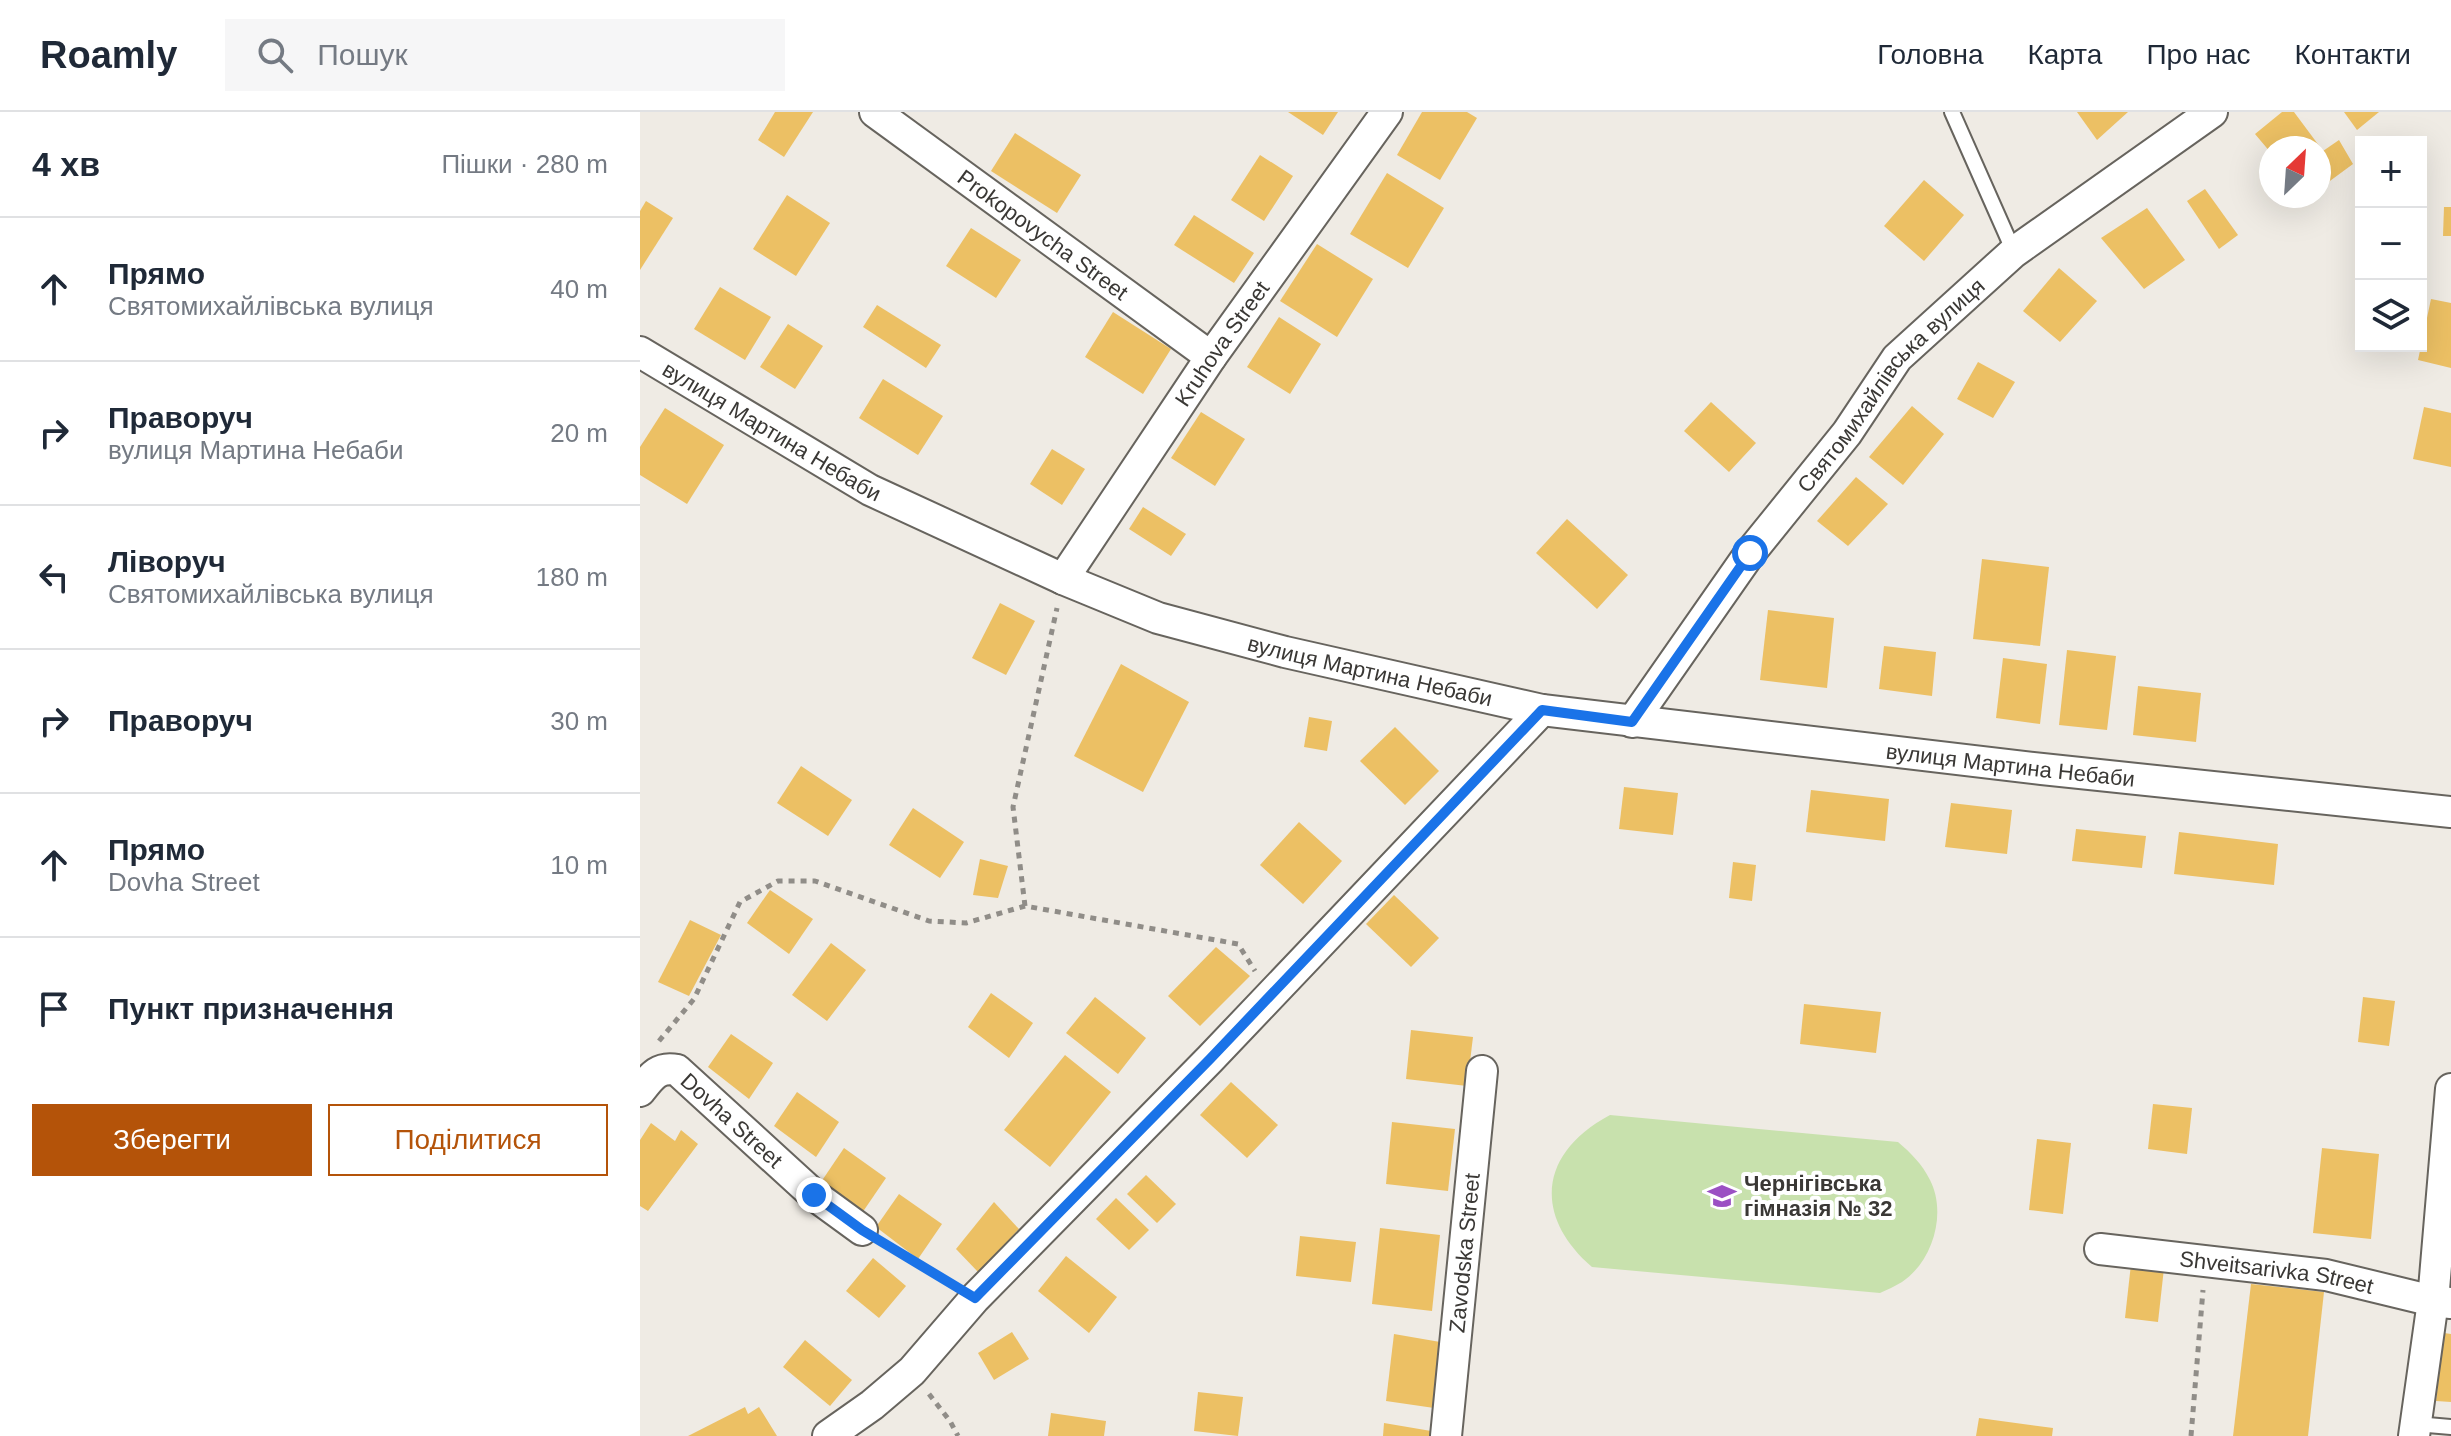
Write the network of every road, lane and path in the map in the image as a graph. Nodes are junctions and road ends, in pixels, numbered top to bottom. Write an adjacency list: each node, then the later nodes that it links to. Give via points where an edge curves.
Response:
1 (875, 112): 6 (street, Prokopovycha Street)
2 (1387, 112): 6 (street, Kruhova Street)
3 (1952, 112): 5 (lane)
4 (2212, 112): 5 (street, Святомихайлівська вулиця)
5 (2014, 252): 10 (street, Святомихайлівська вулиця, via 1897,358 1847,433 1750,553)
6 (1211, 357): 8 (street, Kruhova Street)
7 (645, 367): 8 (street, вулиця Мартина Небаби, via 870,490)
8 (1063, 579): 9 (street, вулиця Мартина Небаби, via 1158,618); 12 (path, via 1013,807)
9 (1542, 710): 10 (street, вулиця Мартина Небаби); 13 (street)
10 (1632, 722): 11 (street, вулиця Мартина Небаби)
11 (2451, 812)
12 (1025, 906): 13 (path, via 1238,944); 14 (path, via 966,923 929,921 815,881 778,881 740,902 694,999)
13 (1275, 990): 21 (street)
14 (658, 1042)
15 (1482, 1071): 28 (street, Zavodska Street)
16 (2451, 1089): 22 (street)
17 (640, 1091): 18 (street, Dovha Street, via 666,1067 677,1070 814,1195)
18 (862, 1230): 21 (path)
19 (2100, 1249): 20 (street, Shveitsarivka Street)
20 (2205, 1261): 22 (street, Shveitsarivka Street, via 2326,1275); 29 (path)
21 (975, 1298): 26 (street, via 912,1371)
22 (2442, 1302): 25 (street)
23 (950, 1421): 27 (path)
24 (2451, 1427): 25 (lane)
25 (2415, 1430)
26 (828, 1436)
27 (958, 1436)
28 (1446, 1436)
29 (2191, 1436)

